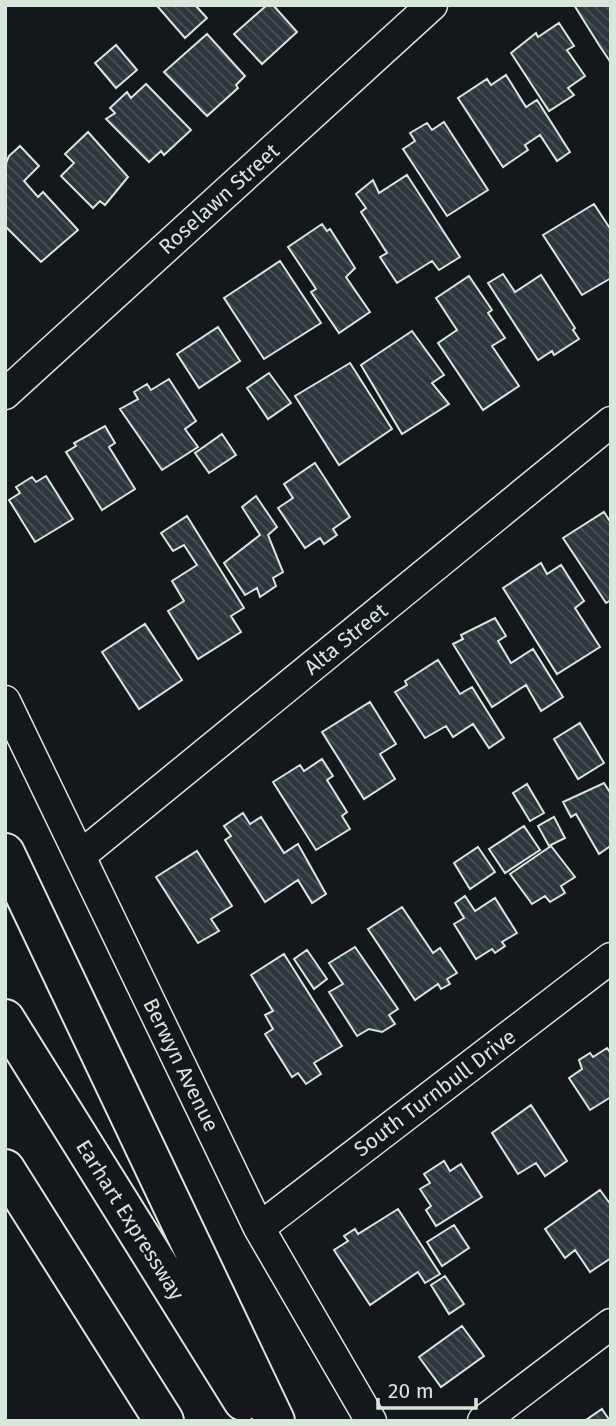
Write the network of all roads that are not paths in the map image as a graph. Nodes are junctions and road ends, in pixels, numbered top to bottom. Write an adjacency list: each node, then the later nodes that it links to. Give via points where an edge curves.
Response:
1 (432, 5): 2 (street, Roselawn Street)
2 (5, 394)
3 (611, 422): 6 (street, Alta Street)
4 (5, 701): 6 (street, Berwyn Avenue)
5 (5, 853): 16 (highway)
6 (80, 856): 12 (street, Berwyn Avenue)
7 (611, 958): 12 (street, South Turnbull Drive)
8 (5, 1019): 15 (highway, Earhart Expressway)
9 (5, 1169): 11 (highway)
10 (5, 1177): 11 (highway)
11 (36, 1219): 14 (highway)
12 (259, 1228): 17 (street, Berwyn Avenue)
13 (611, 1324): 18 (street)
14 (164, 1421)
15 (255, 1421)
16 (275, 1421)
17 (371, 1421)
18 (483, 1421)

